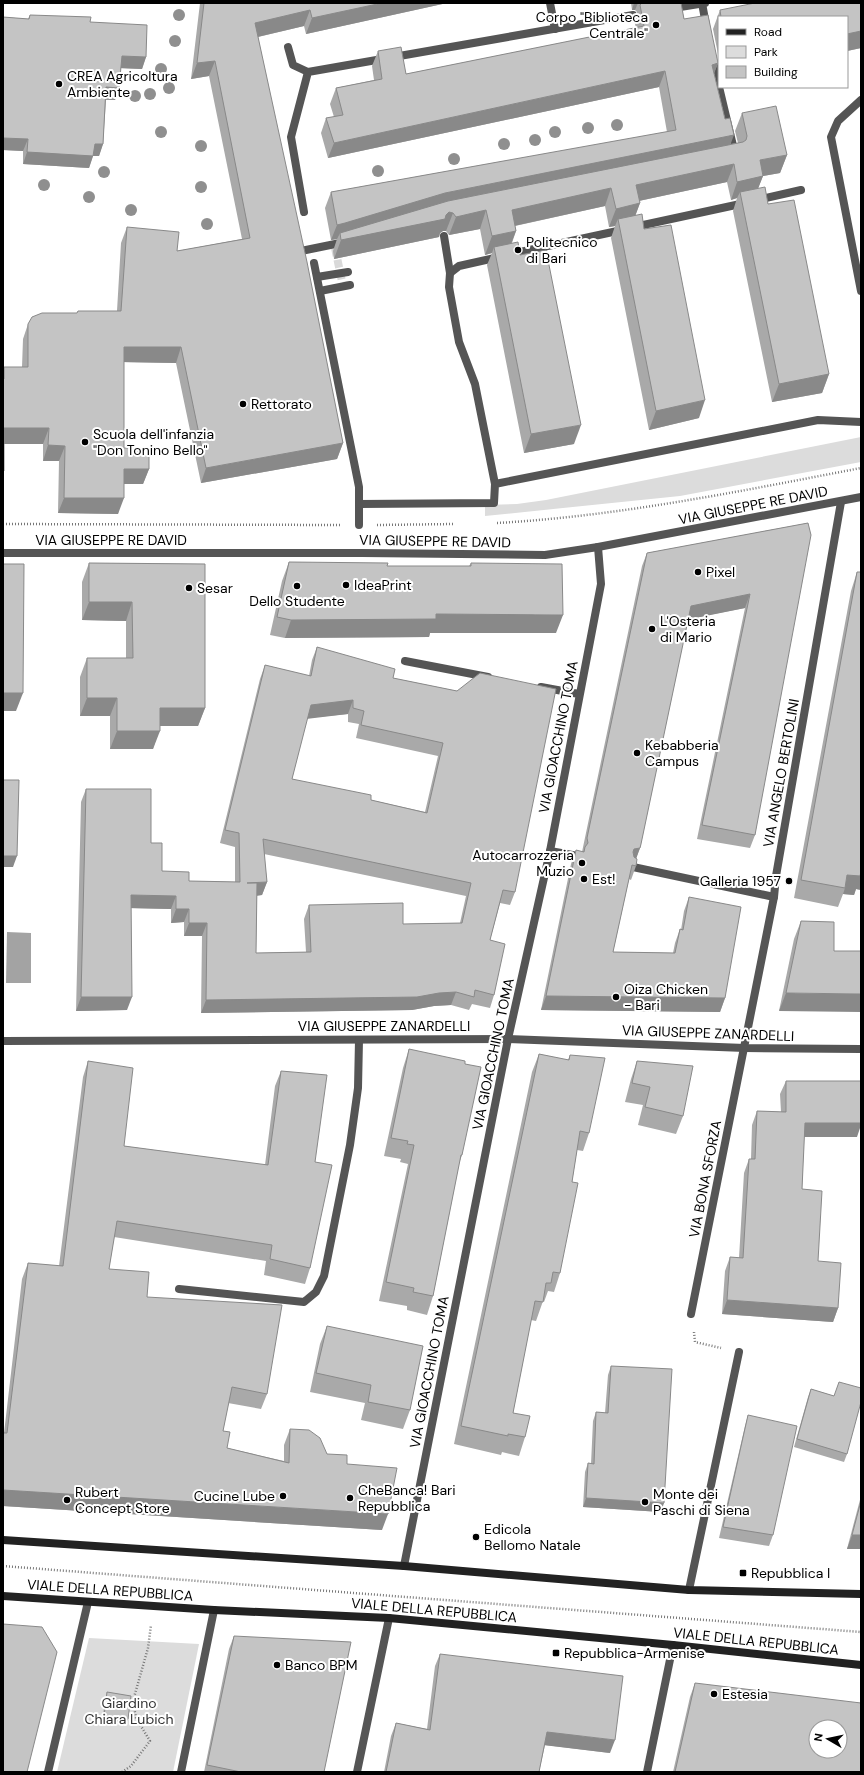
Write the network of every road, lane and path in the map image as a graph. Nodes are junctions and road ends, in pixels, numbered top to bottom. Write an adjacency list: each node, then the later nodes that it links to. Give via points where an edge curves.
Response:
1 (550, 3): 5 (street)
2 (703, 3): 3 (street); 6 (street)
3 (674, 8)
4 (633, 15): 5 (street)
5 (555, 29): 9 (street)
6 (709, 36)
7 (288, 48): 9 (street, via 293,65)
8 (712, 50): 10 (street)
9 (308, 72): 15 (street, via 291,137)
10 (718, 81)
11 (719, 88): 13 (street, via 735,155)
12 (861, 100): 25 (street, via 838,121 831,137)
13 (727, 156)
14 (801, 190): 21 (street, via 459,266)
15 (304, 212)
16 (444, 236): 21 (street)
17 (356, 239): 18 (street)
18 (301, 251)
19 (314, 263): 22 (street)
20 (348, 272): 22 (street)
21 (450, 273): 27 (street, via 449,287 459,342 475,384)
22 (317, 277): 24 (street)
23 (350, 284): 24 (street)
24 (320, 291): 30 (street, via 360,487)
25 (861, 291)
26 (861, 422): 27 (street, via 818,420)
27 (495, 484): 30 (street, via 494,503)
28 (861, 497): 29 (street, VIA GIUSEPPE RE DAVID)
29 (841, 502): 32 (street, VIA GIUSEPPE RE DAVID); 41 (street, VIA ANGELO BERTOLINI)
30 (359, 504): 31 (street)
31 (359, 525)
32 (598, 548): 33 (street, VIA GIUSEPPE RE DAVID, via 545,555); 37 (street, VIA GIOACCHINO TOMA, via 601,584)
33 (3, 553)
34 (405, 661): 35 (street)
35 (497, 678)
36 (535, 685): 37 (street)
37 (579, 694): 38 (street, VIA GIOACCHINO TOMA)
38 (550, 851): 39 (street); 42 (street, VIA GIOACCHINO TOMA)
39 (578, 856)
40 (633, 867): 41 (street)
41 (774, 897): 45 (street, VIA ANGELO BERTOLINI)
42 (508, 1039): 43 (street, VIA GIUSEPPE ZANARDELLI); 45 (street, VIA GIUSEPPE ZANARDELLI); 52 (street, VIA GIOACCHINO TOMA)
43 (359, 1040): 44 (street, VIA GIUSEPPE ZANARDELLI); 47 (street, via 358,1088 350,1145 324,1276 316,1292 304,1302)
44 (3, 1041)
45 (745, 1048): 46 (street, VIA GIUSEPPE ZANARDELLI); 48 (street, VIA BONA SFORZA)
46 (861, 1049)
47 (179, 1289)
48 (691, 1314): 49 (path, via 695,1342)
49 (739, 1352): 53 (street)
50 (3, 1540): 52 (main road)
51 (3, 1566): 60 (path, VIALE DELLA REPUBBLICA)
52 (404, 1566): 53 (main road)
53 (689, 1590): 54 (main road)
54 (861, 1594)
55 (3, 1596): 56 (main road, VIALE DELLA REPUBBLICA)
56 (88, 1602): 57 (main road, VIALE DELLA REPUBBLICA); 63 (street)
57 (154, 1606): 58 (main road, VIALE DELLA REPUBBLICA); 64 (path, via 148,1648 133,1701 136,1718 150,1741 131,1766)
58 (214, 1610): 59 (main road, VIALE DELLA REPUBBLICA); 65 (street)
59 (389, 1618): 61 (main road, VIALE DELLA REPUBBLICA); 66 (street)
60 (861, 1632)
61 (673, 1645): 62 (main road, VIALE DELLA REPUBBLICA); 67 (street)
62 (861, 1665)
63 (48, 1772)
64 (122, 1772)
65 (181, 1772)
66 (357, 1772)
67 (648, 1772)

